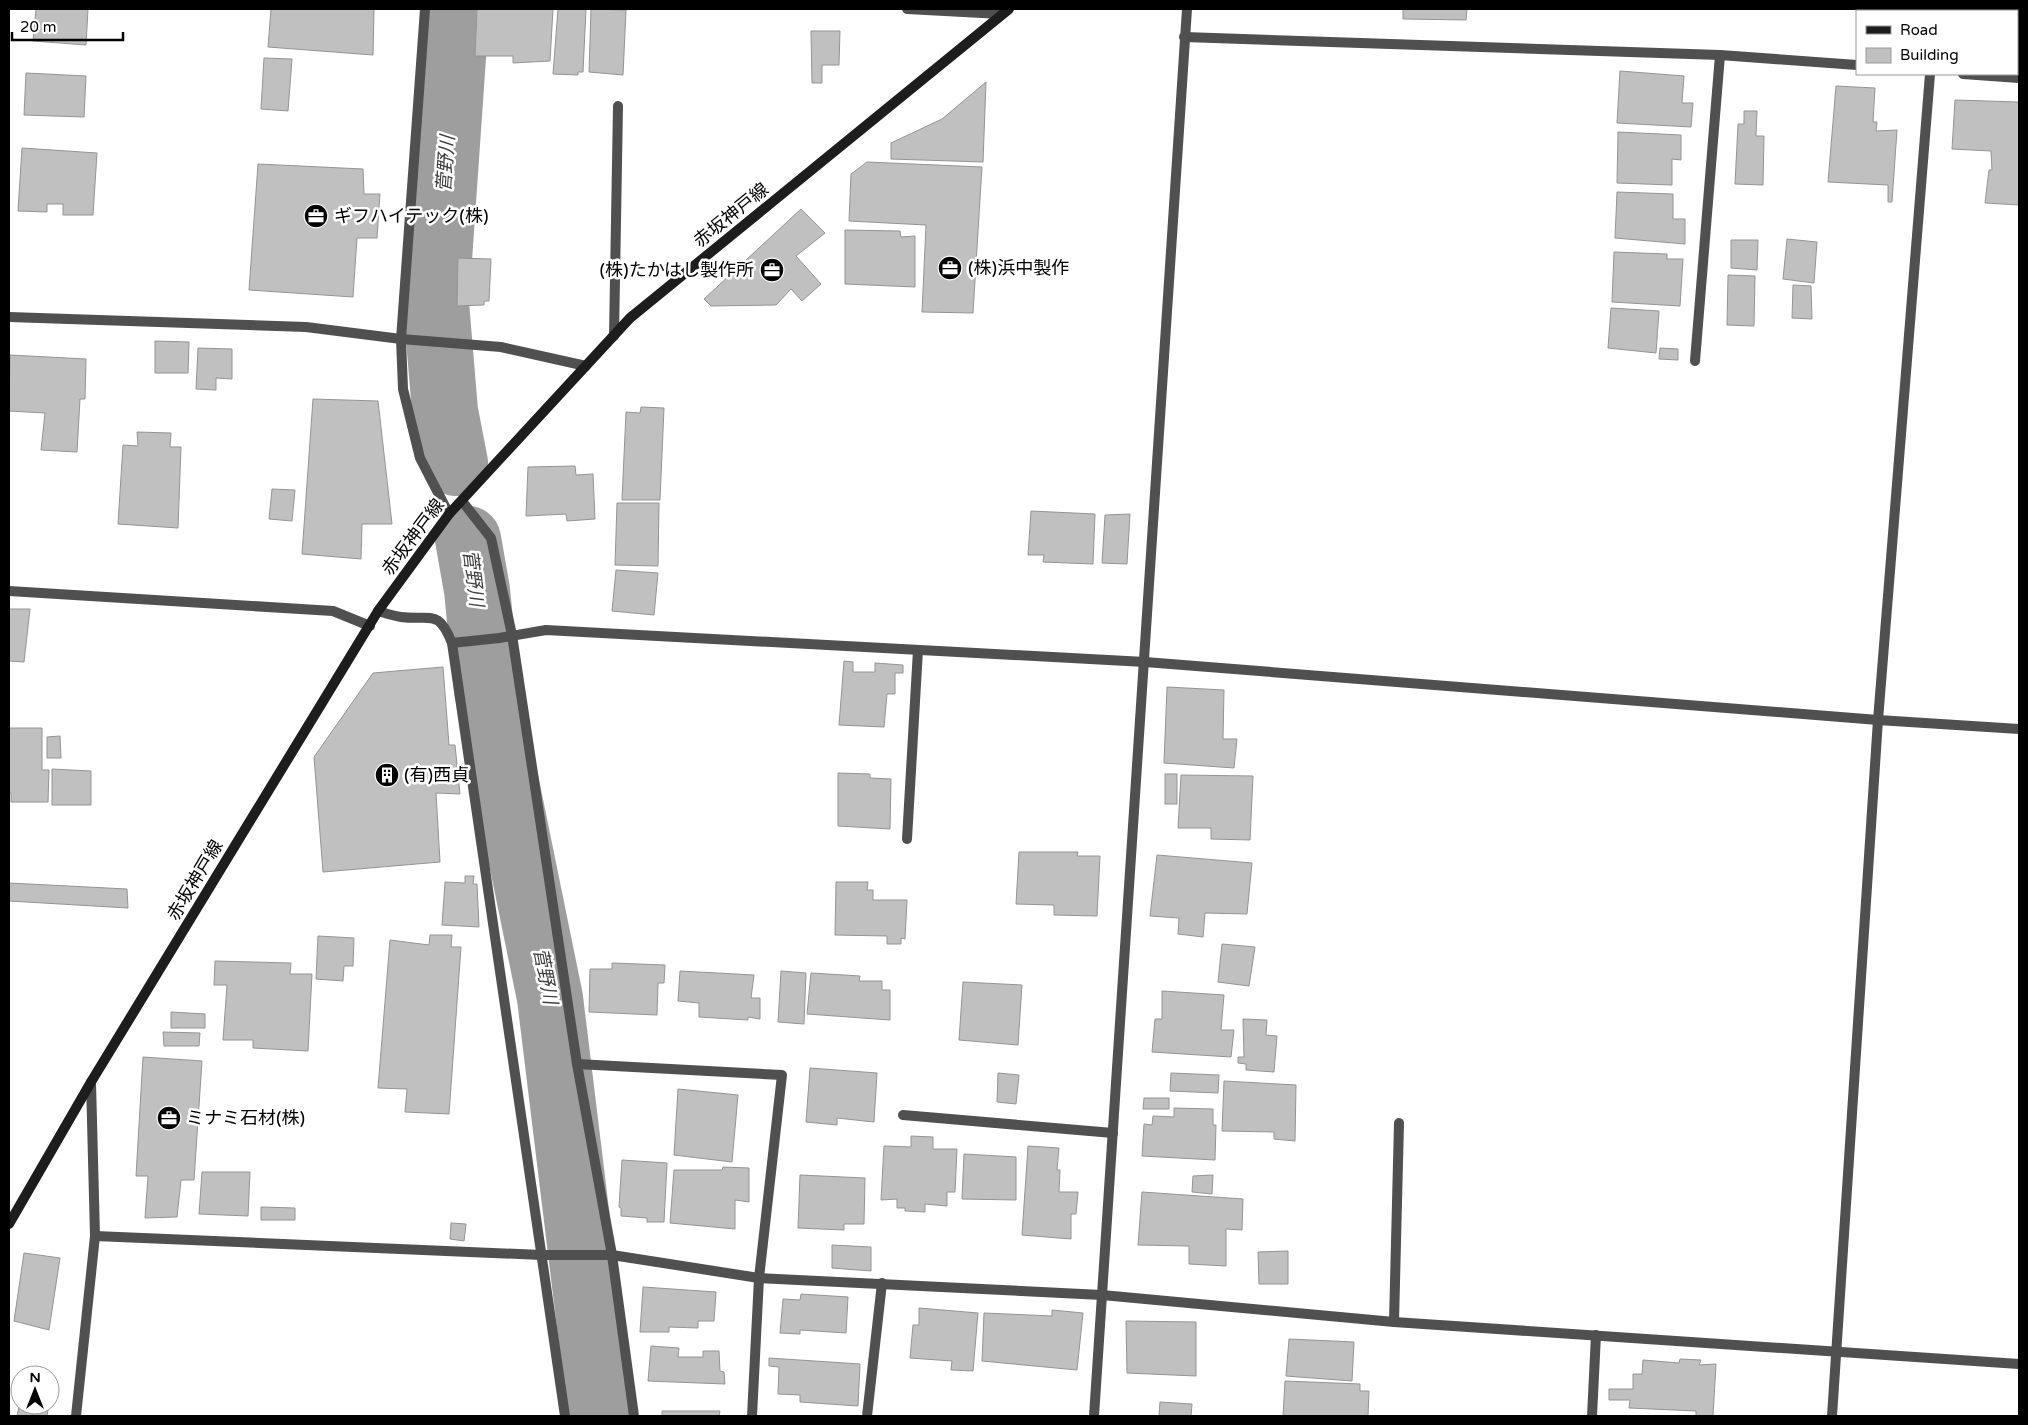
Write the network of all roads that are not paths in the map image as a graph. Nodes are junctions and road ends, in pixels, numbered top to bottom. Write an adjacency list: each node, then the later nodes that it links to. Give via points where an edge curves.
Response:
1 (425, 9): 14 (street)
2 (908, 9): 4 (street)
3 (1187, 9): 5 (street)
4 (1005, 12): 13 (main road, 赤坂神戸線, via 630,318)
5 (1184, 37): 6 (street); 25 (street)
6 (1720, 55): 7 (street); 15 (street)
7 (1856, 65)
8 (1930, 75): 26 (street)
9 (1977, 75): 10 (street)
10 (2019, 78)
11 (618, 106): 13 (street)
12 (9, 316): 14 (street, via 306,327)
13 (614, 336): 16 (main road, 赤坂神戸線)
14 (403, 339): 16 (street, via 501,347); 18 (street, via 403,389 420,458)
15 (1695, 361)
16 (586, 366): 17 (main road, 赤坂神戸線)
17 (462, 501): 18 (main road, 赤坂神戸線); 22 (street, via 491,538)
18 (448, 514): 20 (main road, 赤坂神戸線)
19 (9, 591): 21 (street, via 333,611)
20 (378, 611): 21 (main road, 赤坂神戸線); 23 (street, via 401,617 435,618 446,626)
21 (370, 626): 30 (main road, 赤坂神戸線)
22 (512, 635): 23 (street); 24 (street, via 546,630); 29 (street)
23 (452, 643): 36 (street)
24 (918, 650): 25 (street); 28 (street)
25 (1145, 662): 26 (street); 33 (street)
26 (1878, 720): 27 (street); 43 (street)
27 (2019, 729)
28 (907, 839)
29 (577, 1064): 37 (street); 38 (street, via 782,1075)
30 (91, 1082): 34 (main road, 赤坂神戸線); 35 (street)
31 (903, 1115): 33 (street)
32 (1399, 1123): 41 (street)
33 (1113, 1133): 40 (street)
34 (9, 1224)
35 (95, 1236): 36 (street); 45 (street)
36 (542, 1255): 37 (street); 46 (street)
37 (612, 1255): 38 (street); 47 (street)
38 (759, 1278): 39 (street); 48 (street)
39 (882, 1283): 40 (street); 49 (street)
40 (1102, 1295): 41 (street); 50 (street)
41 (1394, 1322): 42 (street)
42 (1596, 1335): 43 (street); 51 (street)
43 (1836, 1351): 44 (street); 52 (street)
44 (2019, 1364)
45 (76, 1416)
46 (565, 1416)
47 (634, 1416)
48 (752, 1416)
49 (867, 1416)
50 (1094, 1416)
51 (1592, 1416)
52 (1832, 1416)

